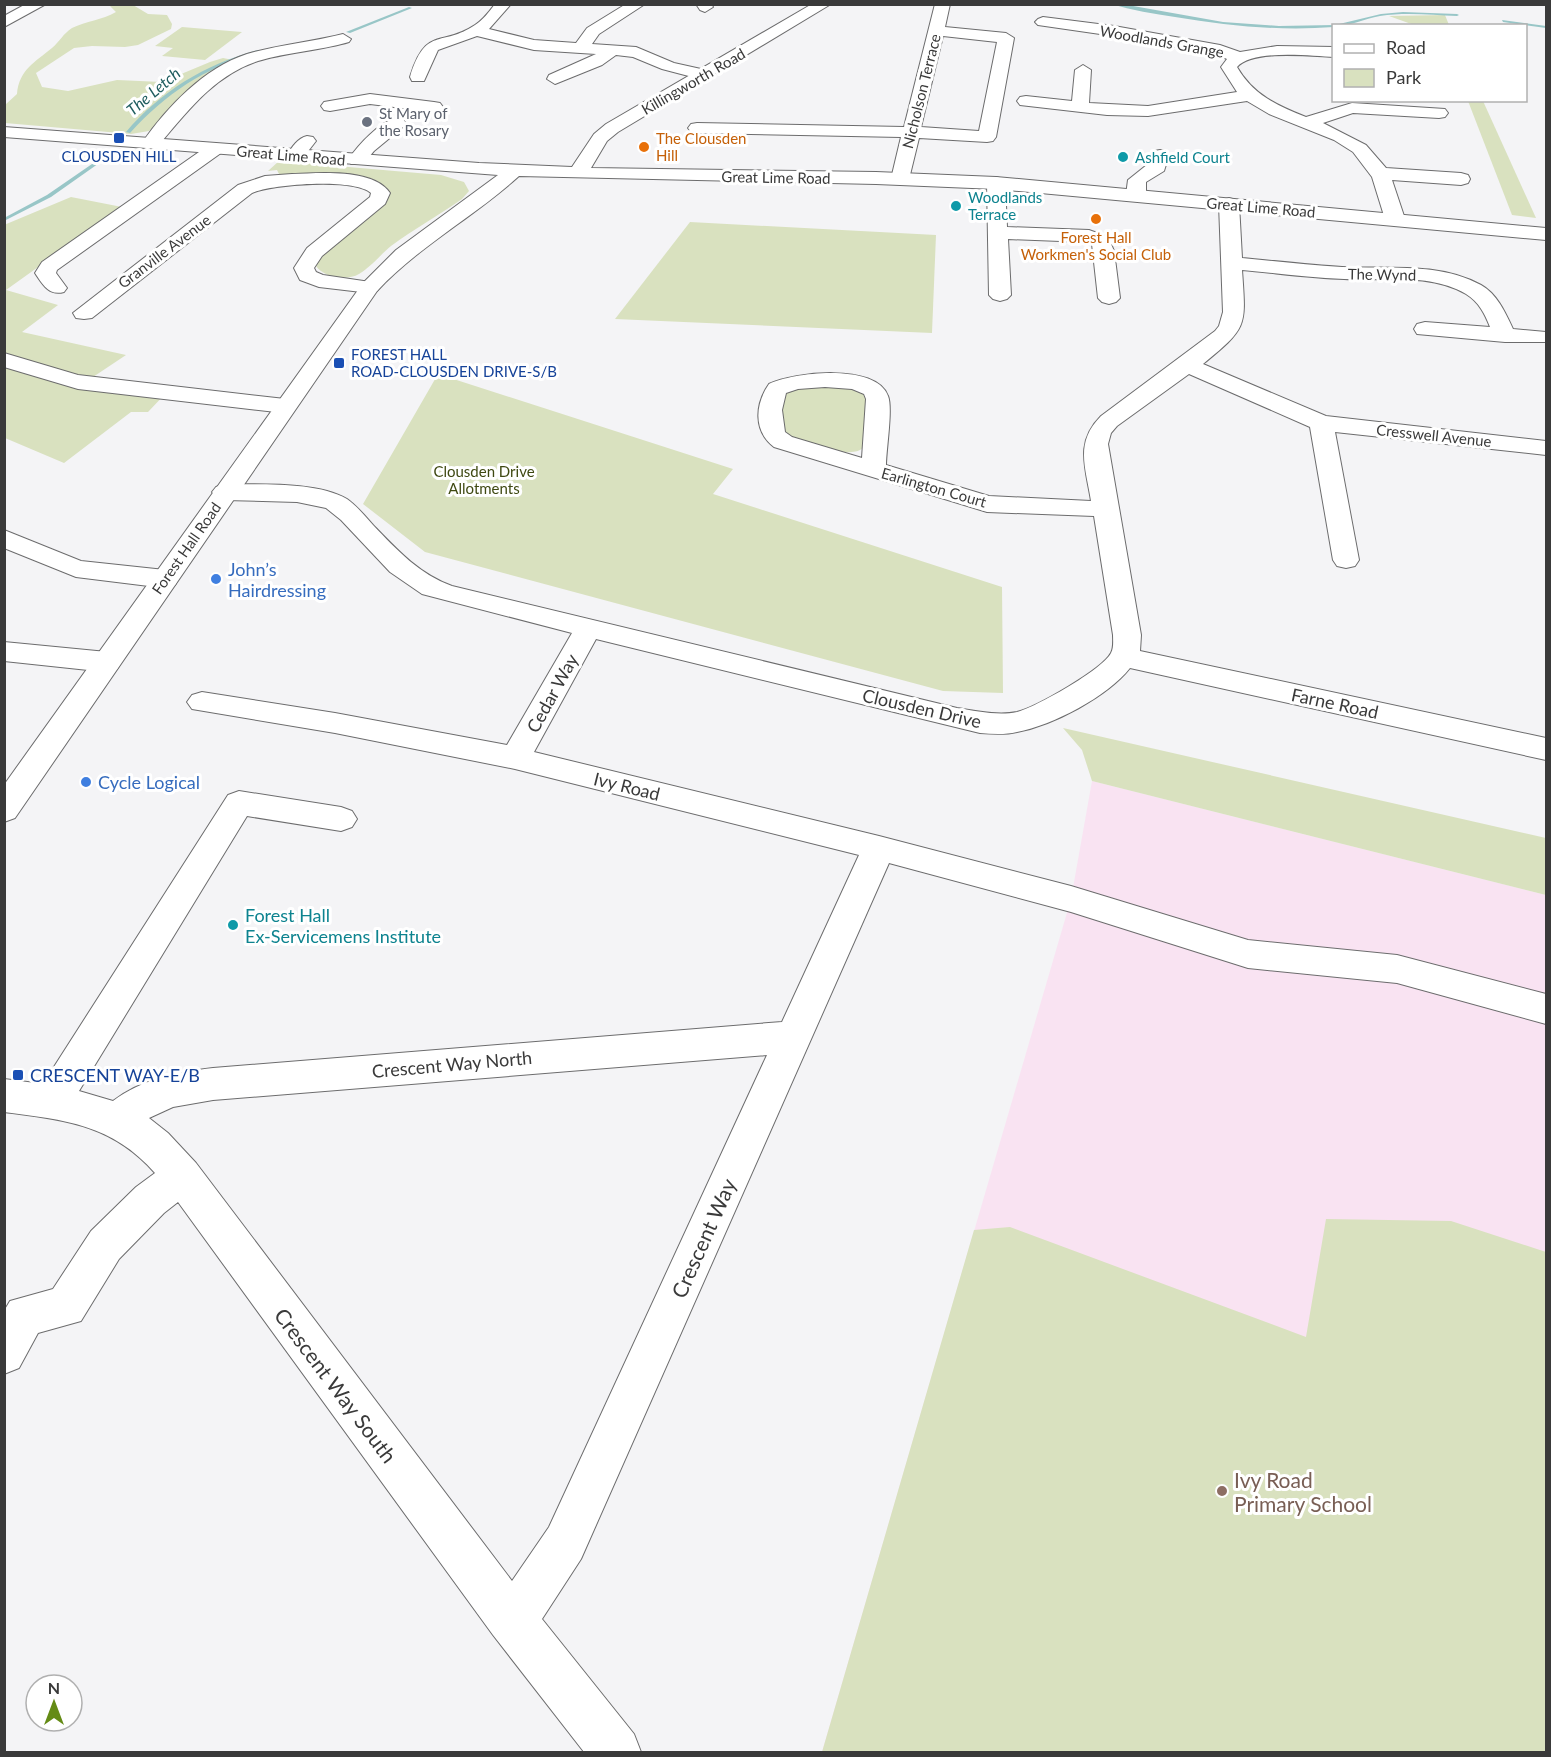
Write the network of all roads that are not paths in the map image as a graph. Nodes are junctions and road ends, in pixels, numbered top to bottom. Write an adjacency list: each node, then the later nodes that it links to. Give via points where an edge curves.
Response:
1 (39, 4): 6 (street)
2 (504, 4): 8 (street)
3 (638, 4): 11 (street, via 593,31)
4 (824, 4): 17 (street, Killingworth Road)
5 (943, 4): 9 (street, Nicholson Terrace)
6 (4, 22)
7 (1043, 22): 12 (street, Woodlands Grange)
8 (476, 31): 11 (street, via 522,43); 16 (street, via 432,46 419,71)
9 (935, 31): 30 (street, Nicholson Terrace); 30 (street, via 1006,38 987,137)
10 (343, 39): 31 (street, via 319,50 251,58 221,71 194,94)
11 (581, 48): 13 (street)
12 (1084, 49): 15 (street, Woodlands Grange, via 1220,50); 23 (street)
13 (614, 50): 17 (street, via 636,52 668,66); 18 (street, via 562,82)
14 (1332, 52): 15 (street, Woodlands Grange, via 1263,52)
15 (1238, 57): 19 (street, Woodlands Grange, via 1229,67)
16 (403, 66)
17 (704, 75): 33 (street, Killingworth Road, via 612,128)
18 (536, 77)
19 (1250, 95): 23 (street, via 1148,111); 26 (street, Woodlands Grange)
20 (1026, 100): 23 (street)
21 (1403, 105): 25 (street); 26 (street, via 1352,108)
22 (330, 106): 24 (street, via 370,99)
23 (1080, 106)
24 (434, 107)
25 (1439, 113)
26 (1307, 122): 39 (street, Woodlands Grange, via 1353,145)
27 (397, 123): 35 (street)
28 (697, 128): 30 (street)
29 (4, 132): 31 (street, Great Lime Road)
30 (910, 132): 41 (street, Nicholson Terrace)
31 (151, 143): 32 (street, Great Lime Road)
32 (215, 149): 35 (street, Great Lime Road, via 301,148); 52 (street, via 49,266 45,273)
33 (592, 150): 38 (street, Killingworth Road); 40 (street, via 606,165)
34 (1160, 155): 45 (street, via 1157,167 1137,180)
35 (357, 160): 36 (street, Great Lime Road)
36 (457, 167): 37 (street, Great Lime Road); 44 (street, via 479,180)
37 (515, 170): 38 (street, Great Lime Road); 44 (street, Forest Hall Road)
38 (578, 173): 40 (street, Great Lime Road)
39 (1379, 173): 42 (street); 47 (street, Woodlands Grange)
40 (631, 175): 41 (street, Great Lime Road)
41 (900, 179): 43 (street, Great Lime Road)
42 (1461, 179)
43 (996, 183): 45 (street, Great Lime Road); 48 (street)
44 (488, 195): 51 (street, Forest Hall Road, via 397,258)
45 (1136, 195): 46 (street, Great Lime Road)
46 (1229, 204): 47 (street, Great Lime Road); 50 (street)
47 (1395, 219): 49 (street, Great Lime Road)
48 (998, 232): 53 (street); 54 (street, via 1101,241)
49 (1546, 234)
50 (1233, 263): 57 (street, The Wynd, via 1339,273 1423,275 1448,280 1484,297); 60 (street, via 1234,312 1230,327)
51 (370, 287): 55 (street, Granville Avenue, via 313,279 304,268 314,252 378,200 379,189 357,181 271,177 245,189); 61 (street, Forest Hall Road)
52 (57, 288)
53 (1000, 295)
54 (1109, 298)
55 (84, 313)
56 (1425, 329): 57 (street)
57 (1505, 335): 58 (street)
58 (1540, 337)
59 (4, 360): 61 (street, via 78,382)
60 (1187, 365): 62 (street, Cresswell Avenue); 66 (street, via 1100,429 1095,448)
61 (285, 406): 65 (street, Forest Hall Road)
62 (1321, 423): 63 (street, Cresswell Avenue); 68 (street)
63 (1546, 448)
64 (873, 469): 64 (street, Earlington Court, via 777,439 770,426 777,389 789,382 806,380 858,383 874,390 878,399); 66 (street, Earlington Court, via 987,504)
65 (225, 492): 69 (street, Forest Hall Road); 70 (street, Clousden Drive, via 329,500 345,510 419,584)
66 (1104, 509): 72 (street, via 1126,632)
67 (4, 538): 69 (street, via 76,569)
68 (1346, 560)
69 (165, 579): 73 (street, Forest Hall Road)
70 (589, 627): 72 (street, Clousden Drive, via 957,718 998,724 1042,714 1109,673); 76 (street, Cedar Way)
71 (4, 651): 73 (street)
72 (1124, 657): 75 (street, Farne Road)
73 (107, 662): 77 (street, Forest Hall Road)
74 (202, 702): 76 (street, Ivy Road, via 335,723)
75 (1546, 749)
76 (515, 759): 79 (street, Ivy Road)
77 (4, 810)
78 (341, 819): 83 (street, via 239,803)
79 (879, 848): 80 (street, Ivy Road, via 1248,954 1397,969); 81 (street, Crescent Way)
80 (1546, 1009)
81 (794, 1037): 84 (street, Crescent Way North, via 178,1088 152,1095); 87 (street, Crescent Way, via 565,1543 550,1571)
82 (4, 1095): 83 (street, Crescent Way South)
83 (52, 1102): 84 (street, Crescent Way South)
84 (118, 1119): 85 (street, Crescent Way South, via 146,1137)
85 (182, 1176): 86 (street, via 150,1200 105,1245 66,1306 25,1316); 87 (street, Crescent Way South)
86 (4, 1353)
87 (510, 1618): 88 (street, Crescent Way South)
88 (616, 1752)

